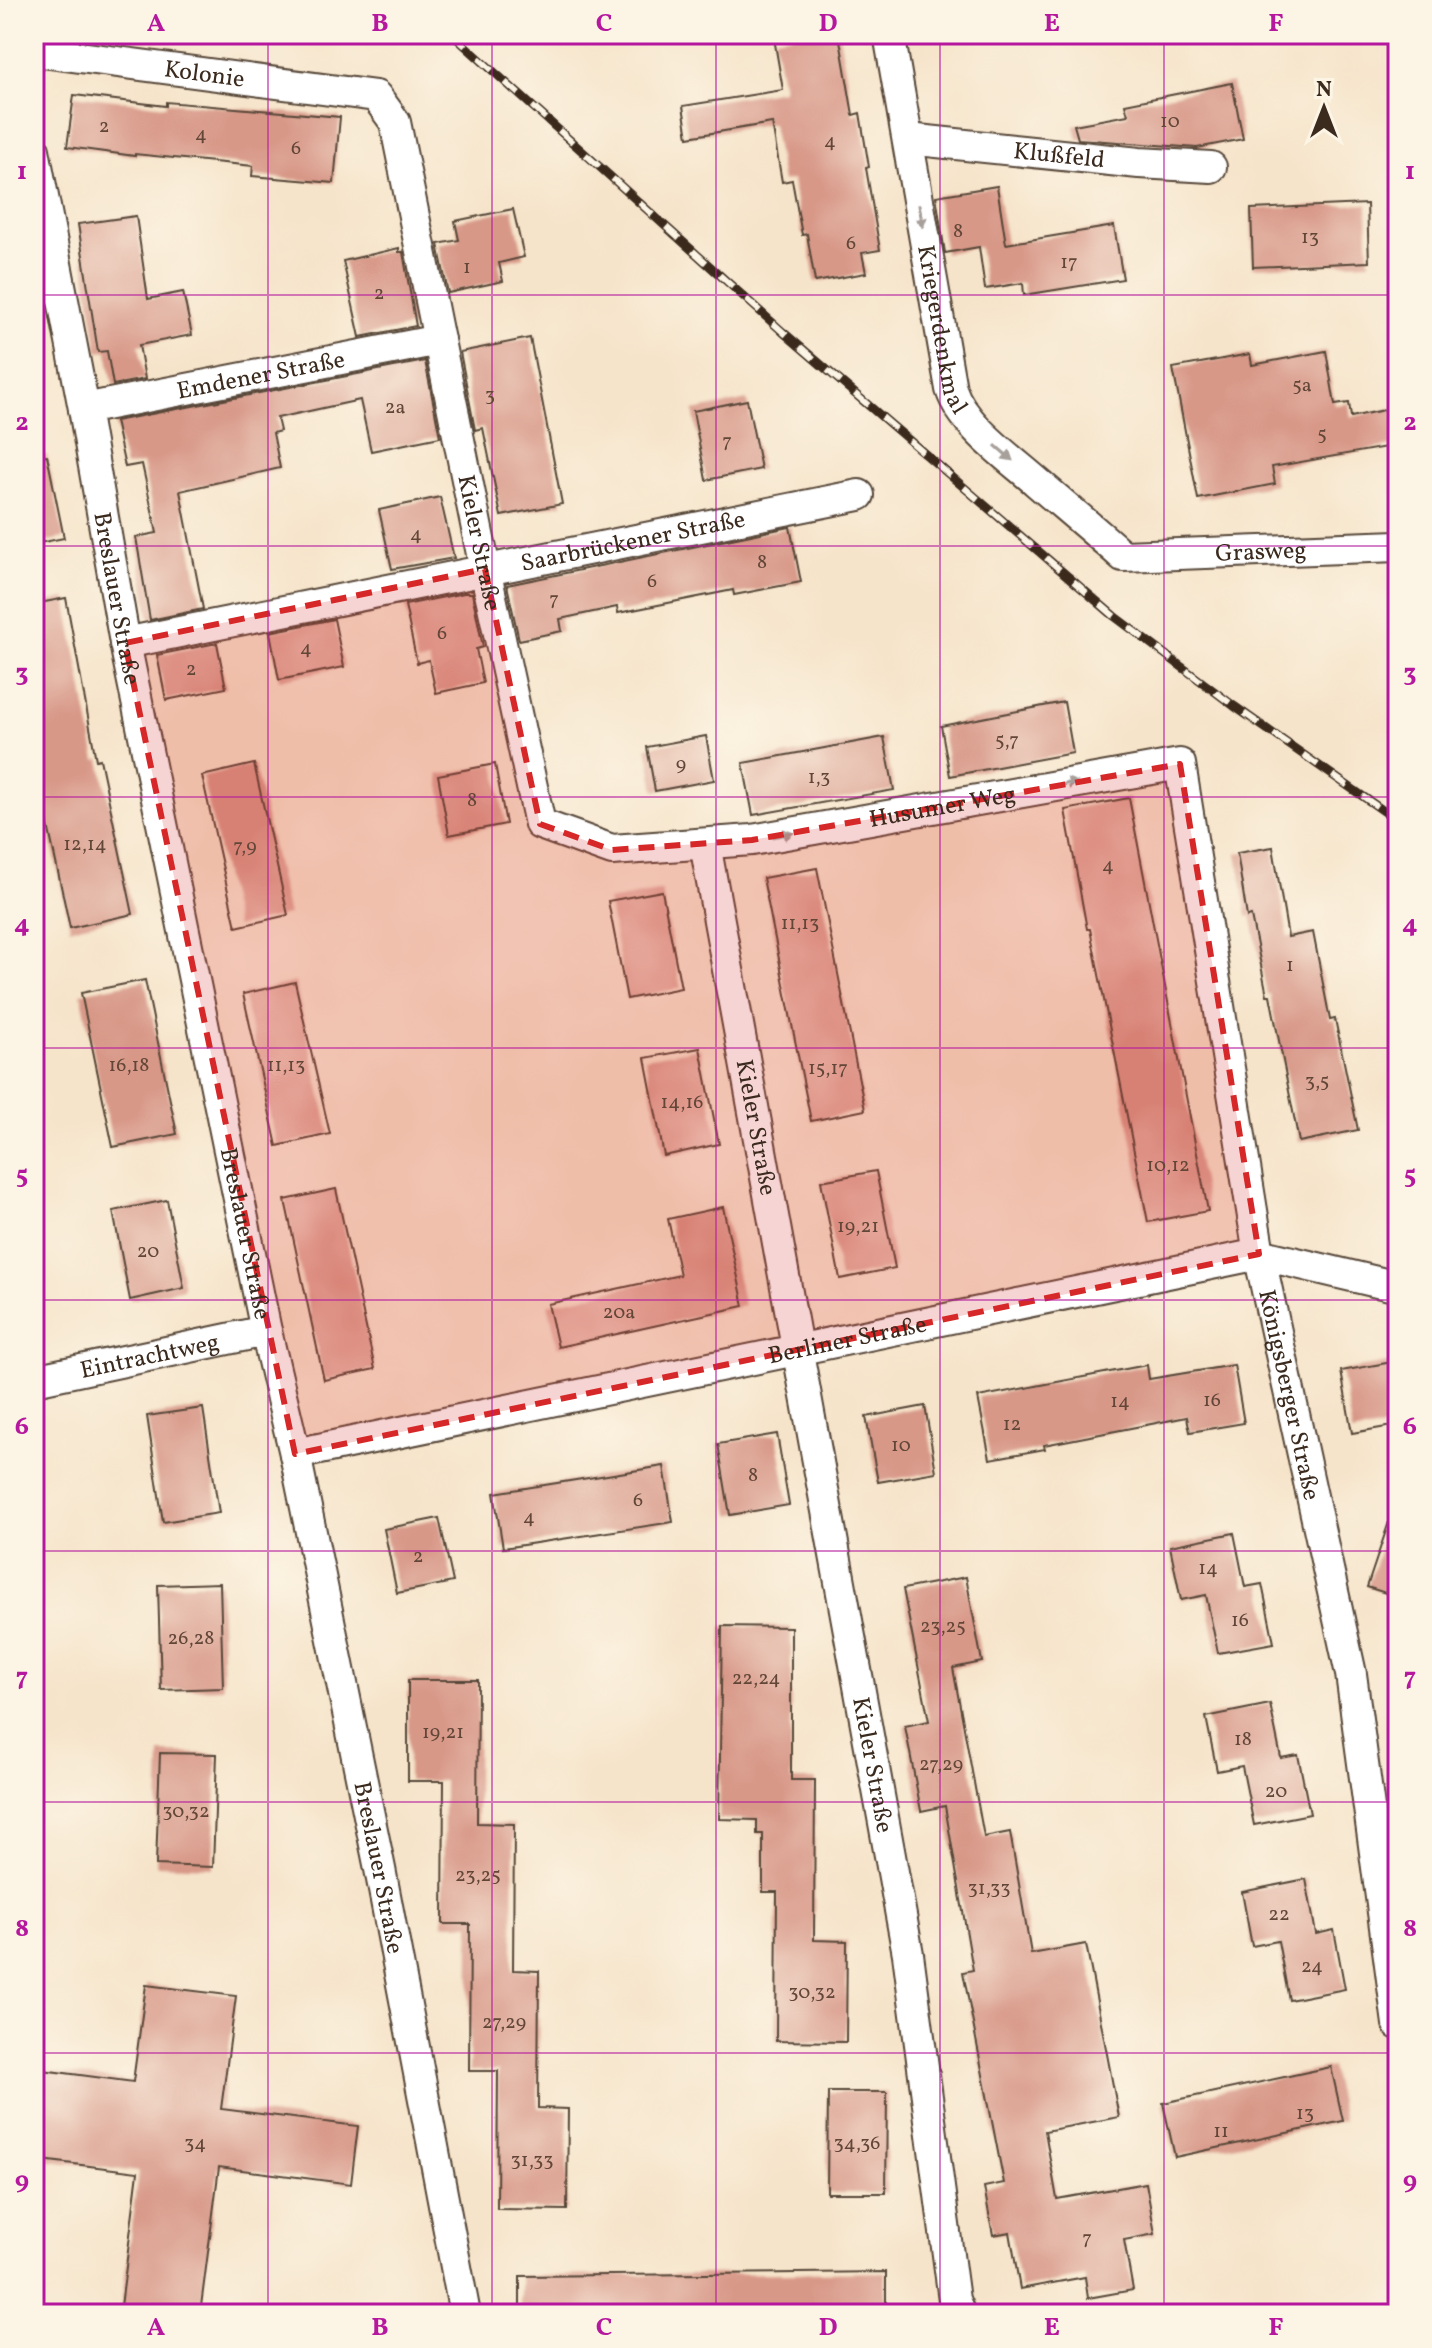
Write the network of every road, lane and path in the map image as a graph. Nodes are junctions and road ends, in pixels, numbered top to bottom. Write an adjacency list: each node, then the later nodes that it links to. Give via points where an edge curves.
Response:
1 (889, 34): 4 (street, Kriegerdenkmal)
2 (34, 51): 3 (street, Kolonie)
3 (376, 96): 7 (street, Kieler Straße, via 395,122)
4 (908, 139): 6 (street, Klußfeld); 11 (street, Kriegerdenkmal, one-way to 11, via 955,401 992,443)
5 (34, 150): 8 (street, Breslauer Straße)
6 (1211, 167)
7 (439, 340): 8 (street, Emdener Straße); 12 (street, Kieler Straße)
8 (84, 409): 13 (street, Breslauer Straße)
9 (859, 495): 12 (street, Saarbrückener Straße)
10 (1398, 546): 11 (street, Grasweg)
11 (1123, 556)
12 (485, 569): 13 (street, Saarbrückener Straße); 15 (street, Kieler Straße, via 540,824 612,850)
13 (125, 643): 18 (street, Breslauer Straße)
14 (1180, 764): 15 (street, Husumer Weg, one-way to 14); 16 (street, Königsberger Straße)
15 (705, 844): 19 (street, Kieler Straße)
16 (1259, 1254): 17 (street, Berliner Straße); 19 (street, Berliner Straße); 22 (street, Königsberger Straße, via 1351,1674)
17 (1398, 1287)
18 (266, 1331): 20 (street, Eintrachtweg); 21 (street, Breslauer Straße)
19 (797, 1349): 21 (street, Berliner Straße); 24 (street, Kieler Straße, via 908,1954)
20 (34, 1380)
21 (295, 1454): 23 (street, Breslauer Straße)
22 (1398, 2024)
23 (465, 2314)
24 (960, 2314)

